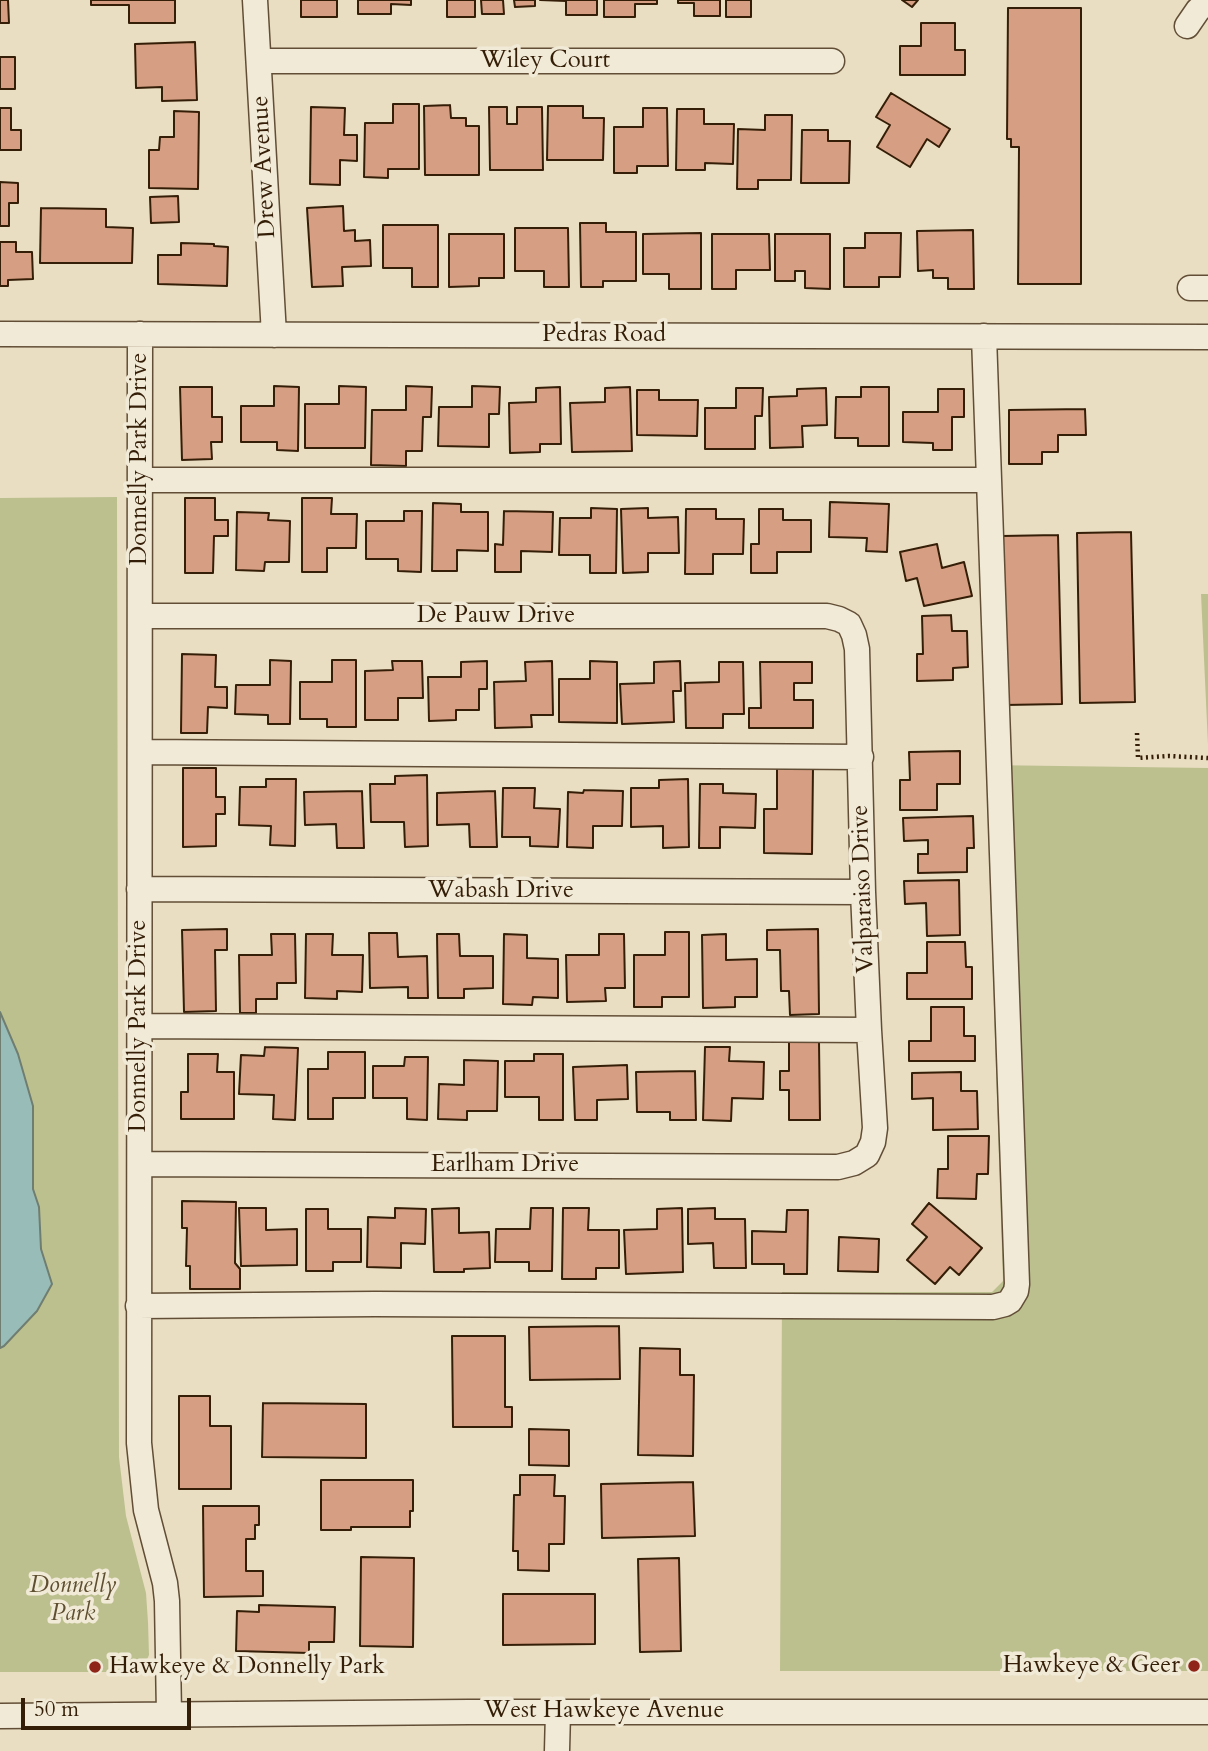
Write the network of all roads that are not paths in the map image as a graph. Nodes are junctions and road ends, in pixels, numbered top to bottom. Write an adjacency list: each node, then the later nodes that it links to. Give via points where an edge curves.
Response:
1 (255, 0): 4 (street, Drew Avenue)
2 (1208, 2): 3 (street)
3 (1187, 26)
4 (259, 61): 5 (street, Wiley Court); 8 (street, Drew Avenue)
5 (832, 61)
6 (0, 334): 7 (street, Pedras Road)
7 (140, 334): 8 (street, Pedras Road); 11 (street, Donnelly Park Drive)
8 (274, 335): 9 (street, Pedras Road)
9 (984, 336): 10 (street, Pedras Road); 12 (street)
10 (1208, 337)
11 (139, 480): 12 (street); 13 (street, Donnelly Park Drive)
12 (989, 480): 23 (street, via 1017,1284 1010,1301 993,1307)
13 (140, 616): 14 (street, De Pauw Drive, via 827,616); 15 (street, Donnelly Park Drive)
14 (849, 624): 16 (street, Valparaiso Drive, via 857,649)
15 (140, 752): 16 (street); 17 (street, Donnelly Park Drive)
16 (860, 757): 18 (street, Valparaiso Drive)
17 (139, 889): 18 (street, Wabash Drive); 19 (street, Donnelly Park Drive)
18 (863, 892): 20 (street, Valparaiso Drive)
19 (139, 1027): 20 (street); 22 (street, Donnelly Park Drive)
20 (869, 1030): 21 (street, Valparaiso Drive, via 875,1128)
21 (867, 1154): 22 (street, Earlham Drive, via 838,1167)
22 (140, 1164): 23 (street, Donnelly Park Drive)
23 (138, 1306): 26 (street, Donnelly Park Drive, via 140,1463 145,1510 165,1583)
24 (558, 1712): 25 (street, West Hawkeye Avenue); 26 (street, West Hawkeye Avenue); 28 (street)
25 (1208, 1712)
26 (169, 1714): 27 (street, West Hawkeye Avenue)
27 (0, 1716)
28 (557, 1751)

